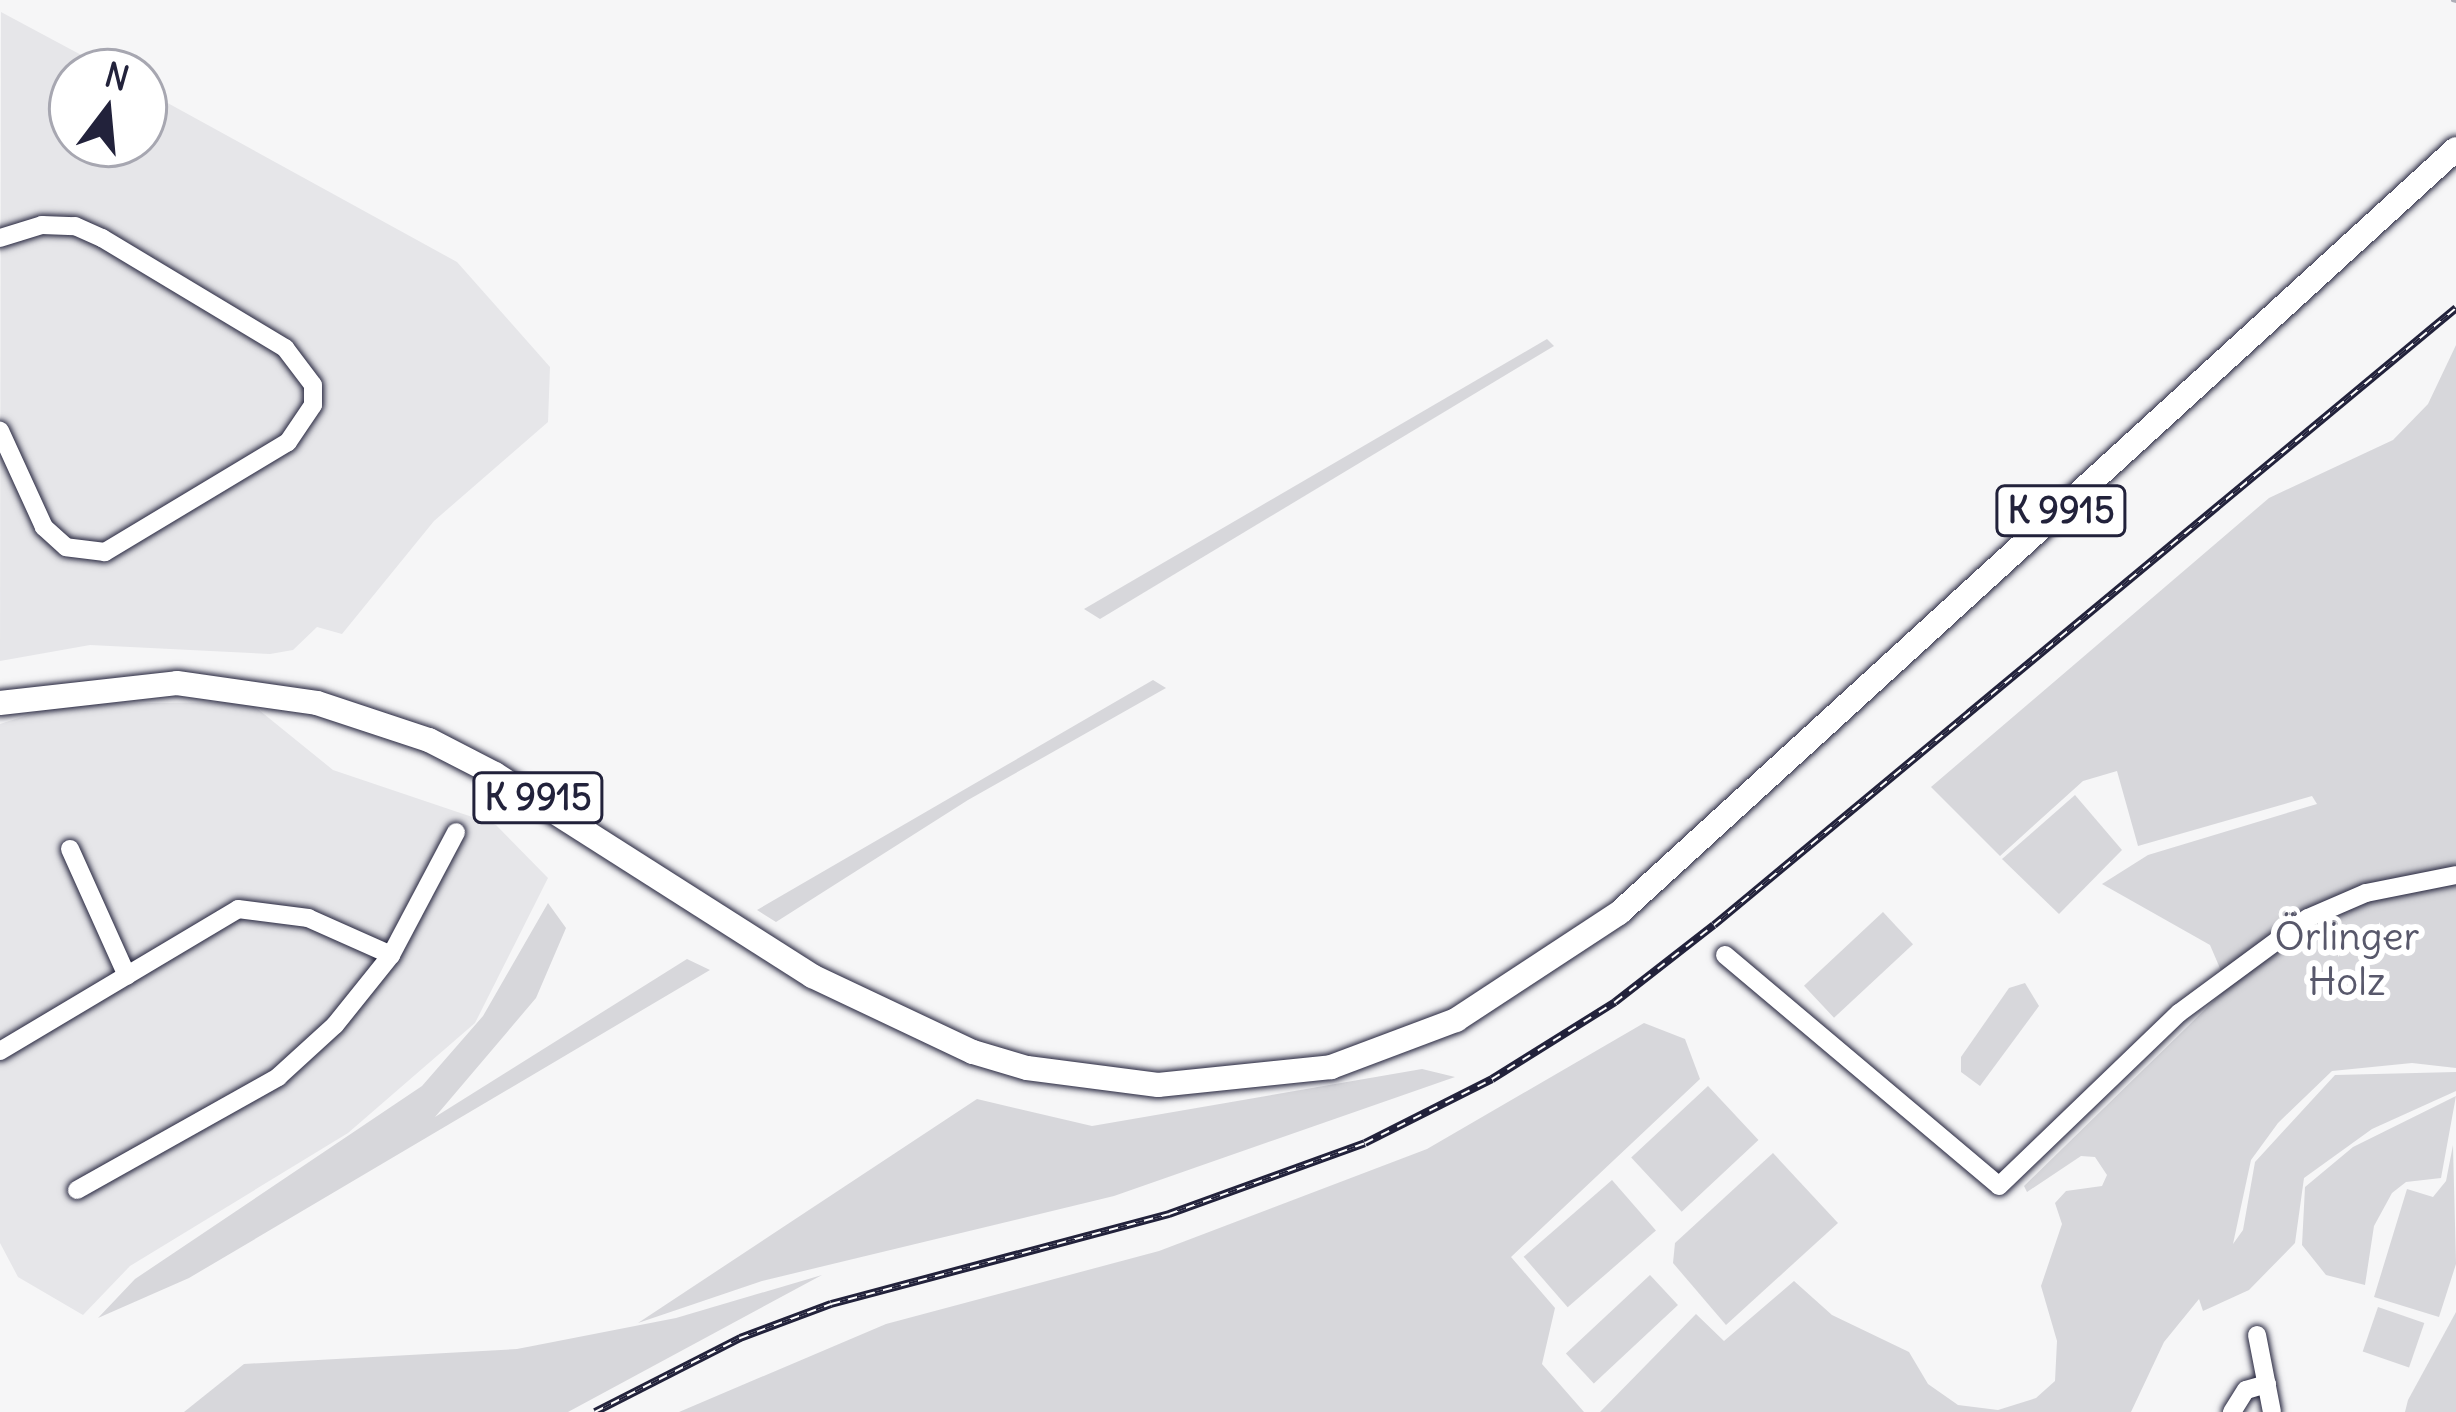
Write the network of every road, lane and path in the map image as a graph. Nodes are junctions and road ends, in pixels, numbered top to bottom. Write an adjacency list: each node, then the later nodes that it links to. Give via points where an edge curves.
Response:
1 (2456, 149): 4 (main road, K 9915, via 1666,874 1499,997 1395,1048 1227,1083 1095,1080 1009,1063 911,1027 812,976 495,773 371,719 177,683)
2 (0, 238): 3 (street, via 42,225 88,232 285,348 314,385 313,405 288,442 105,552 66,547 44,527)
3 (0, 431)
4 (0, 703)
5 (456, 832): 8 (street)
6 (70, 848): 10 (street)
7 (2456, 875): 9 (street, via 2366,892 2308,918 2180,1013 1999,1186)
8 (391, 955): 10 (street, via 308,918 238,909); 12 (street, via 335,1025 278,1077)
9 (1725, 955)
10 (127, 976): 11 (street)
11 (0, 1051)
12 (77, 1190)
13 (2258, 1335): 14 (street)
14 (2266, 1384): 15 (street, via 2246,1390); 16 (street)
15 (2232, 1412)
16 (2272, 1412)

